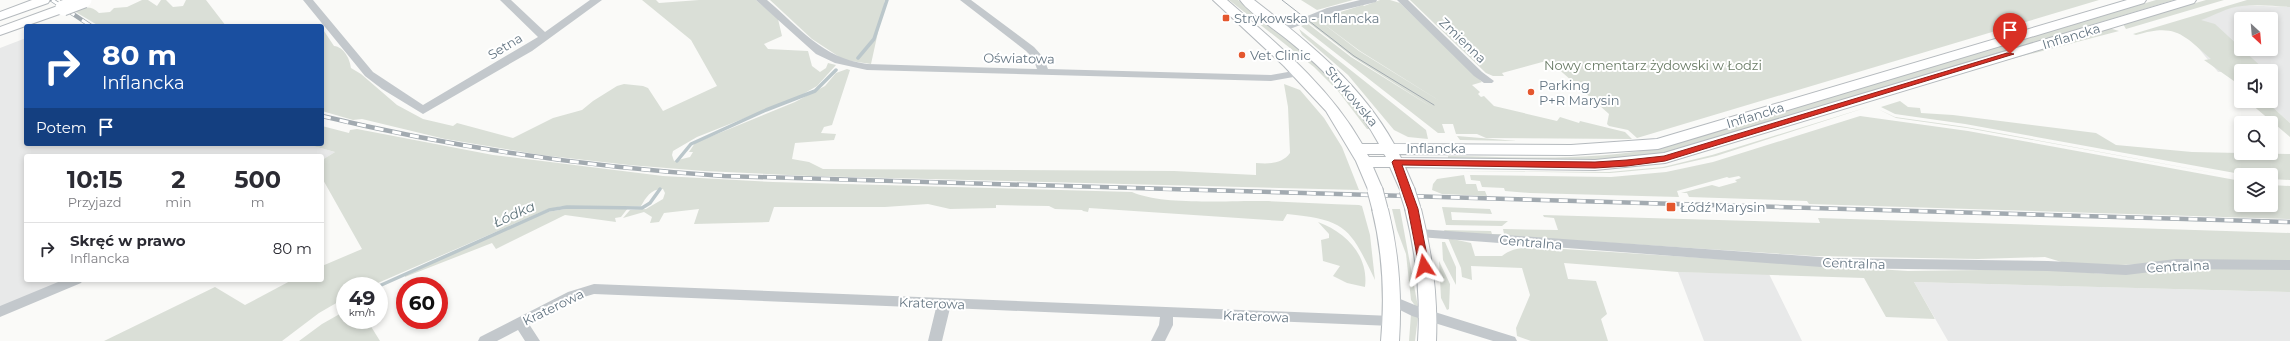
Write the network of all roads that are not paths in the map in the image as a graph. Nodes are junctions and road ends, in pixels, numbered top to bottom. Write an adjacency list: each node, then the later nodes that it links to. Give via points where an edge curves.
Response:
1 (44, 0): 14 (main road)
2 (84, 0): 16 (main road, bridge)
3 (308, 0): 17 (street, Setna, via 369,74 423,110)
4 (505, 0): 17 (street)
5 (597, 0): 17 (street, Setna)
6 (762, 0): 18 (street, Oświatowa, via 820,52 842,63 872,68)
7 (965, 0): 18 (street, via 1030,49 1038,57)
8 (1219, 0): 19 (main road, Strykowska)
9 (1246, 0): 15 (main road, Strykowska)
10 (1372, 0): 15 (street, via 1327,12)
11 (1402, 0): 20 (street, Zmienna)
12 (2140, 0): 21 (main road, Inflancka, via 1658,144 1578,150)
13 (2190, 0): 24 (main road, Inflancka, via 1669,158 1595,165)
14 (0, 16)
15 (1283, 28): 21 (main road, Strykowska, via 1317,56 1348,87 1372,117)
16 (2, 30)
17 (544, 38)
18 (1044, 72): 19 (street, Oświatowa, via 1271,78)
19 (1299, 73): 22 (main road, Strykowska, via 1337,115)
20 (1488, 81)
21 (1390, 148): 22 (main road, Inflancka); 24 (main road, Strykowska)
22 (1358, 149): 23 (main road, Strykowska)
23 (1364, 162): 24 (main road, Inflancka); 28 (main road, Strykowska, bridge, via 1375,190 1391,261)
24 (1397, 162): 25 (main road, Strykowska, bridge)
25 (1419, 233): 26 (street, Centralna, via 1834,263 2048,266 2118,270 2176,264); 32 (main road, Strykowska)
26 (2290, 265)
27 (71, 282): 30 (street)
28 (1393, 301): 32 (street); 33 (main road, Strykowska)
29 (944, 304): 31 (street, Kraterowa); 34 (street, Kraterowa, via 594,289 573,295); 37 (street)
30 (0, 312)
31 (1167, 312): 33 (street, Kraterowa); 38 (street, via 1166,325)
32 (1429, 316): 40 (main road, Strykowska); 41 (street)
33 (1392, 321): 39 (main road, Strykowska)
34 (520, 323): 35 (street, Kraterowa); 36 (street)
35 (485, 341)
36 (533, 341)
37 (935, 341)
38 (1158, 341)
39 (1390, 341)
40 (1427, 341)
41 (1510, 341)

